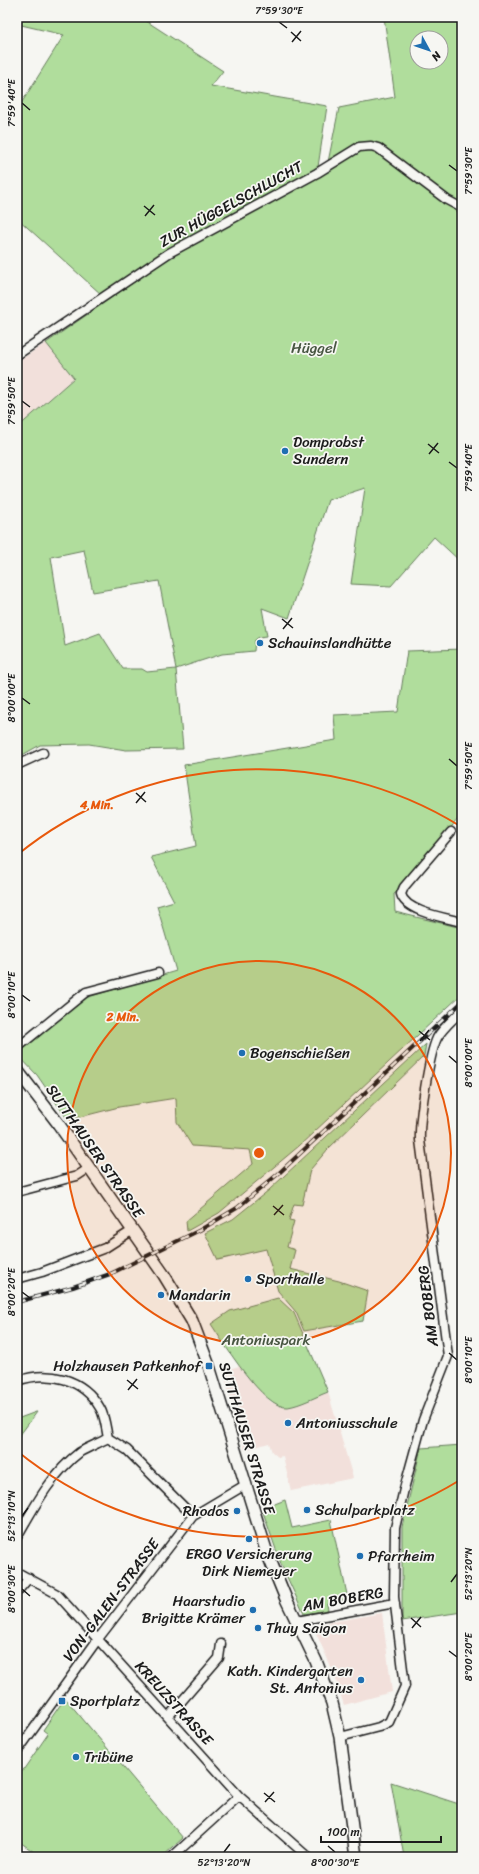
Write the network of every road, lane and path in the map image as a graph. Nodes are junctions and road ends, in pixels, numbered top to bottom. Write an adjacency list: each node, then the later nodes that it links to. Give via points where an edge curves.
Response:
1 (462, 208): 2 (street, ZUR HÜGGELSCHLUCHT, via 447,200 378,148 359,147 317,173 169,253)
2 (17, 355)
3 (43, 753): 4 (street)
4 (17, 765)
5 (452, 832): 6 (street, via 404,887 402,894 404,900 418,910)
6 (462, 922)
7 (158, 973): 9 (street, via 86,992)
8 (462, 1010): 23 (street, AM BOBERG, via 443,1030 434,1045 420,1124 448,1356 424,1420 395,1528)
9 (17, 1048)
10 (17, 1070): 11 (street, SUTTHAUSER STRASSE)
11 (89, 1168): 12 (street, via 77,1176); 13 (street, SUTTHAUSER STRASSE)
12 (17, 1192)
13 (133, 1230): 14 (street, via 105,1248); 17 (street, SUTTHAUSER STRASSE, via 180,1300 194,1328 211,1371)
14 (17, 1279)
15 (17, 1380): 16 (street, via 49,1375 75,1382 86,1390 101,1409)
16 (108, 1438): 18 (street, via 128,1450); 19 (street, via 81,1452 71,1461 37,1502)
17 (245, 1486): 18 (street, VON-GALEN-STRASSE); 24 (street, SUTTHAUSER STRASSE, via 269,1560)
18 (193, 1516): 25 (street, VON-GALEN-STRASSE)
19 (17, 1537)
20 (17, 1572): 21 (street, KREUZSTRASSE)
21 (28, 1578): 22 (street); 25 (street, KREUZSTRASSE, via 57,1594)
22 (17, 1592)
23 (395, 1604): 24 (street, AM BOBERG); 28 (street, AM BOBERG, via 404,1690 390,1722)
24 (297, 1621): 28 (street, SUTTHAUSER STRASSE, via 332,1703)
25 (98, 1639): 27 (street, KREUZSTRASSE); 29 (street, VON-GALEN-STRASSE)
26 (221, 1644): 27 (street, via 219,1658)
27 (168, 1717): 30 (street, KREUZSTRASSE)
28 (340, 1737): 33 (street, SUTTHAUSER STRASSE)
29 (17, 1752)
30 (240, 1796): 31 (street); 32 (street, KREUZSTRASSE)
31 (172, 1857)
32 (308, 1857)
33 (356, 1857)

